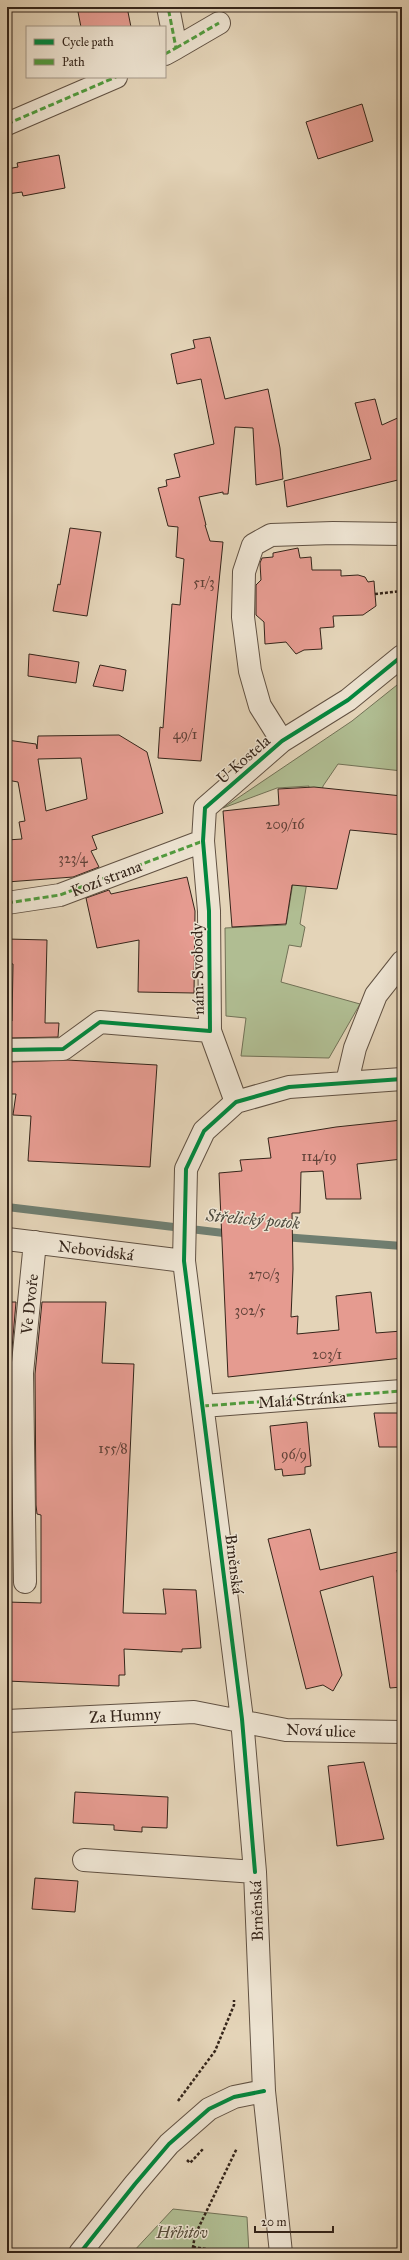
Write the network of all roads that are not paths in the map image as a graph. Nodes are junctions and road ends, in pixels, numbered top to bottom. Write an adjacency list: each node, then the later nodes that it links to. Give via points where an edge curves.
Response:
1 (168, 7): 3 (street)
2 (219, 23): 3 (street)
3 (171, 51)
4 (114, 78): 5 (street)
5 (7, 124)
6 (402, 534): 8 (street, U Kostela, via 272,535 253,545 244,572 243,618 250,671 260,706)
7 (402, 656): 8 (street, U Kostela, via 348,700)
8 (282, 741): 9 (street, U Kostela, via 205,808)
9 (203, 841): 10 (street, Kozí strana, via 60,895); 11 (street, U Kostela)
10 (7, 903)
11 (209, 911): 13 (street, nám. Svobody)
12 (402, 962): 16 (street, via 376,995 355,1048)
13 (210, 1031): 14 (street, nám. Svobody, via 100,1022 63,1049); 17 (street, nám. Svobody)
14 (7, 1050)
15 (402, 1078): 16 (street)
16 (347, 1082): 17 (street, via 289,1087)
17 (236, 1102): 20 (street, via 204,1131 186,1169)
18 (7, 1239): 19 (street, Nebovidská)
19 (35, 1242): 20 (street, Nebovidská); 23 (street, Ve Dvoře, via 22,1373)
20 (184, 1250): 22 (street, Brněnská)
21 (402, 1391): 22 (street, Malá Stránka)
22 (203, 1406): 24 (street, Brněnská)
23 (25, 1582)
24 (242, 1719): 25 (street, Za Humny, via 194,1712); 26 (street, Nová ulice, via 286,1730); 28 (street, Brněnská)
25 (7, 1721)
26 (402, 1732)
27 (84, 1860): 28 (street)
28 (255, 1872): 29 (street, Brněnská)
29 (264, 2091): 30 (street, via 234,2097 209,2109 169,2144); 31 (street, Brněnská)
30 (80, 2253)
31 (281, 2253)

